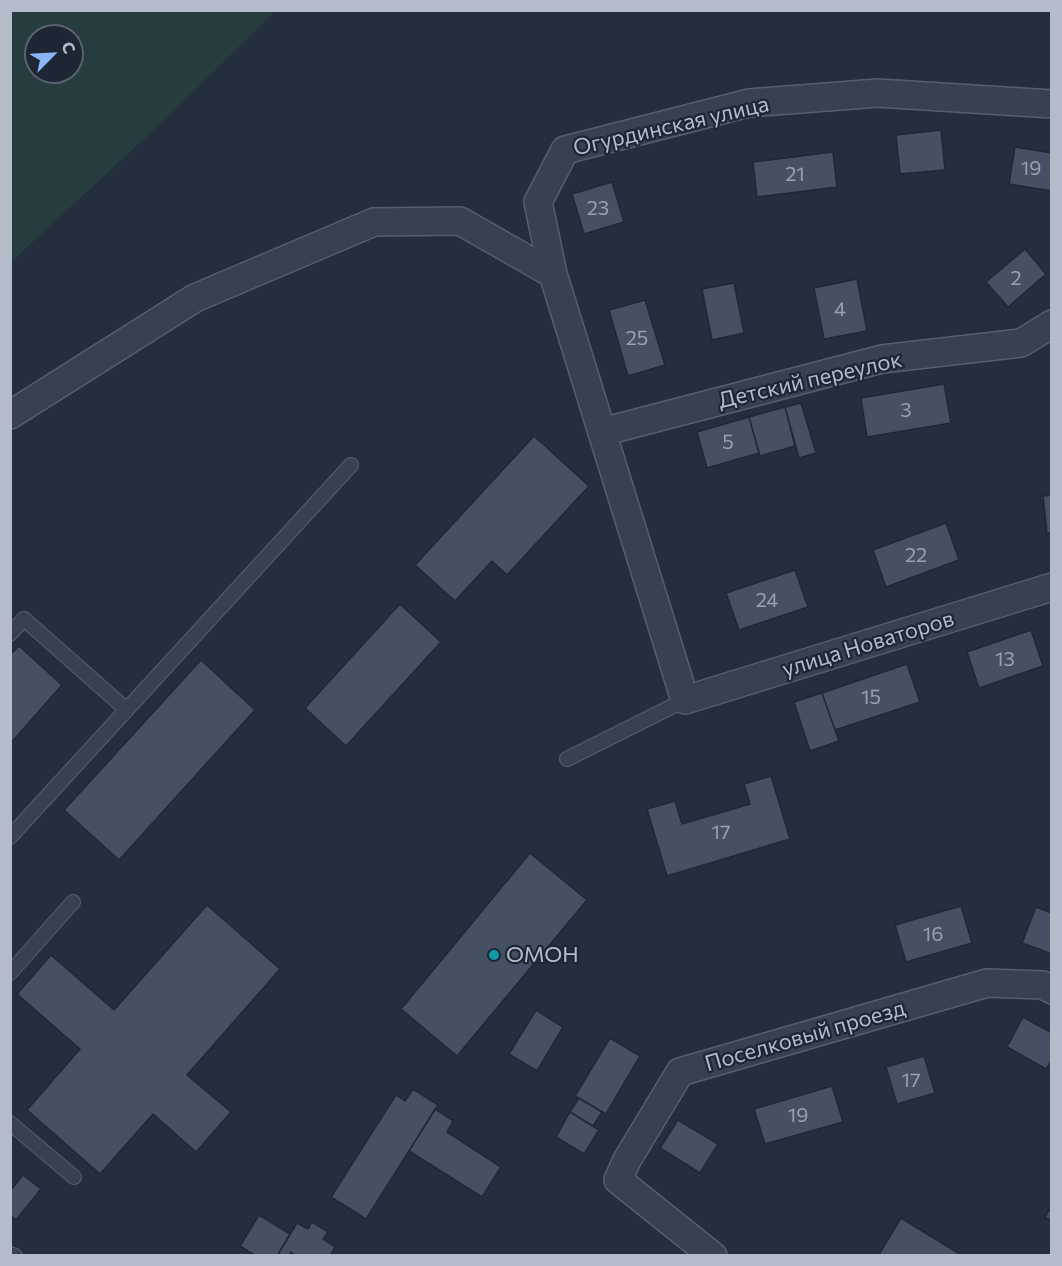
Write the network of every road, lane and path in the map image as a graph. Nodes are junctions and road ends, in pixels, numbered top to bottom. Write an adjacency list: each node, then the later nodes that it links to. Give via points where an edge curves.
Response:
1 (1052, 104): 2 (street, Огурдинская улица, via 878,93 749,103 565,150 538,202)
2 (553, 274): 4 (street, via 460,221 374,222 195,298); 5 (street, Огурдинская улица)
3 (1052, 324): 5 (street, Детский переулок, via 1021,343 882,359)
4 (10, 415)
5 (602, 432): 9 (street, Огурдинская улица)
6 (351, 465): 10 (lane)
7 (1052, 587): 9 (street, улица Новаторов)
8 (10, 634): 10 (lane, via 24,619)
9 (685, 700): 11 (lane)
10 (127, 710): 12 (lane)
11 (567, 759)
12 (10, 837)
13 (73, 902): 14 (lane)
14 (10, 973)
15 (1052, 990): 20 (street, Поселковый проезд, via 1043,985 987,983 680,1072 618,1180)
16 (10, 1123): 17 (lane)
17 (74, 1177)
18 (10, 1254): 19 (lane)
19 (15, 1256)
20 (713, 1256)

